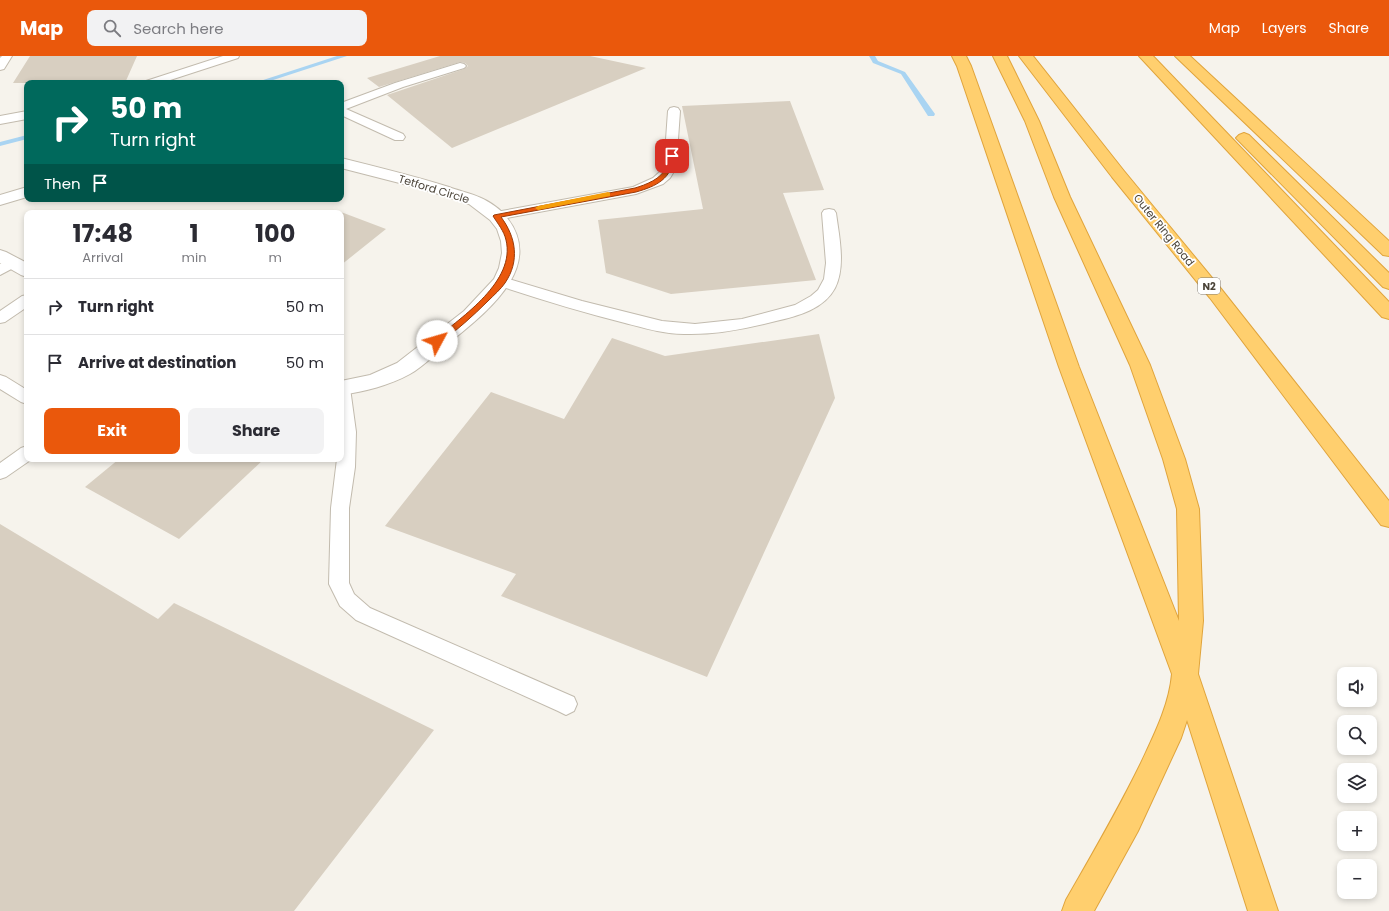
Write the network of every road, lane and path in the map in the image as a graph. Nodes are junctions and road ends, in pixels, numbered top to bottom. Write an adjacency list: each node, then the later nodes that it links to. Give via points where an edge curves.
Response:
1 (7, 56): 10 (lane)
2 (234, 56): 11 (lane)
3 (1000, 56): 39 (highway, via 1032,121 1062,197 1140,365 1174,459 1188,509 1191,622 1184,685 1170,729 1128,821)
4 (1026, 56): 37 (highway, Outer Ring Road / N2, via 1216,294)
5 (1146, 56): 29 (highway)
6 (1163, 56): 16 (highway)
7 (1182, 56): 25 (highway)
8 (961, 61): 40 (highway, via 1069,367 1179,655)
9 (460, 66): 12 (lane)
10 (0, 67)
11 (159, 80)
12 (344, 106)
13 (674, 111): 24 (lane, via 670,168 658,181 636,190)
14 (344, 112): 19 (lane)
15 (24, 116): 17 (lane)
16 (1225, 118)
17 (0, 120)
18 (1236, 129): 27 (highway)
19 (399, 137)
20 (344, 164): 24 (street, Tetford Circle, via 475,201)
21 (24, 193): 22 (street)
22 (0, 200)
23 (829, 213): 26 (lane, via 833,255 831,279 827,288 818,298 796,310 731,326 684,329 663,327 586,308)
24 (496, 216): 26 (street, Tetford Circle, via 510,240 511,253)
25 (1389, 251)
26 (502, 282): 32 (street, Tetford Circle, via 470,315 404,368 374,382)
27 (1389, 283)
28 (24, 302): 30 (lane)
29 (1389, 312)
30 (0, 318)
31 (0, 381): 33 (lane)
32 (344, 388)
33 (24, 396)
34 (344, 406): 38 (lane, via 347,432 346,467 340,508 338,562 339,584 347,600 363,614)
35 (24, 455): 36 (lane)
36 (0, 472)
37 (1389, 518)
38 (566, 704)
39 (1077, 911)
40 (1262, 911)

